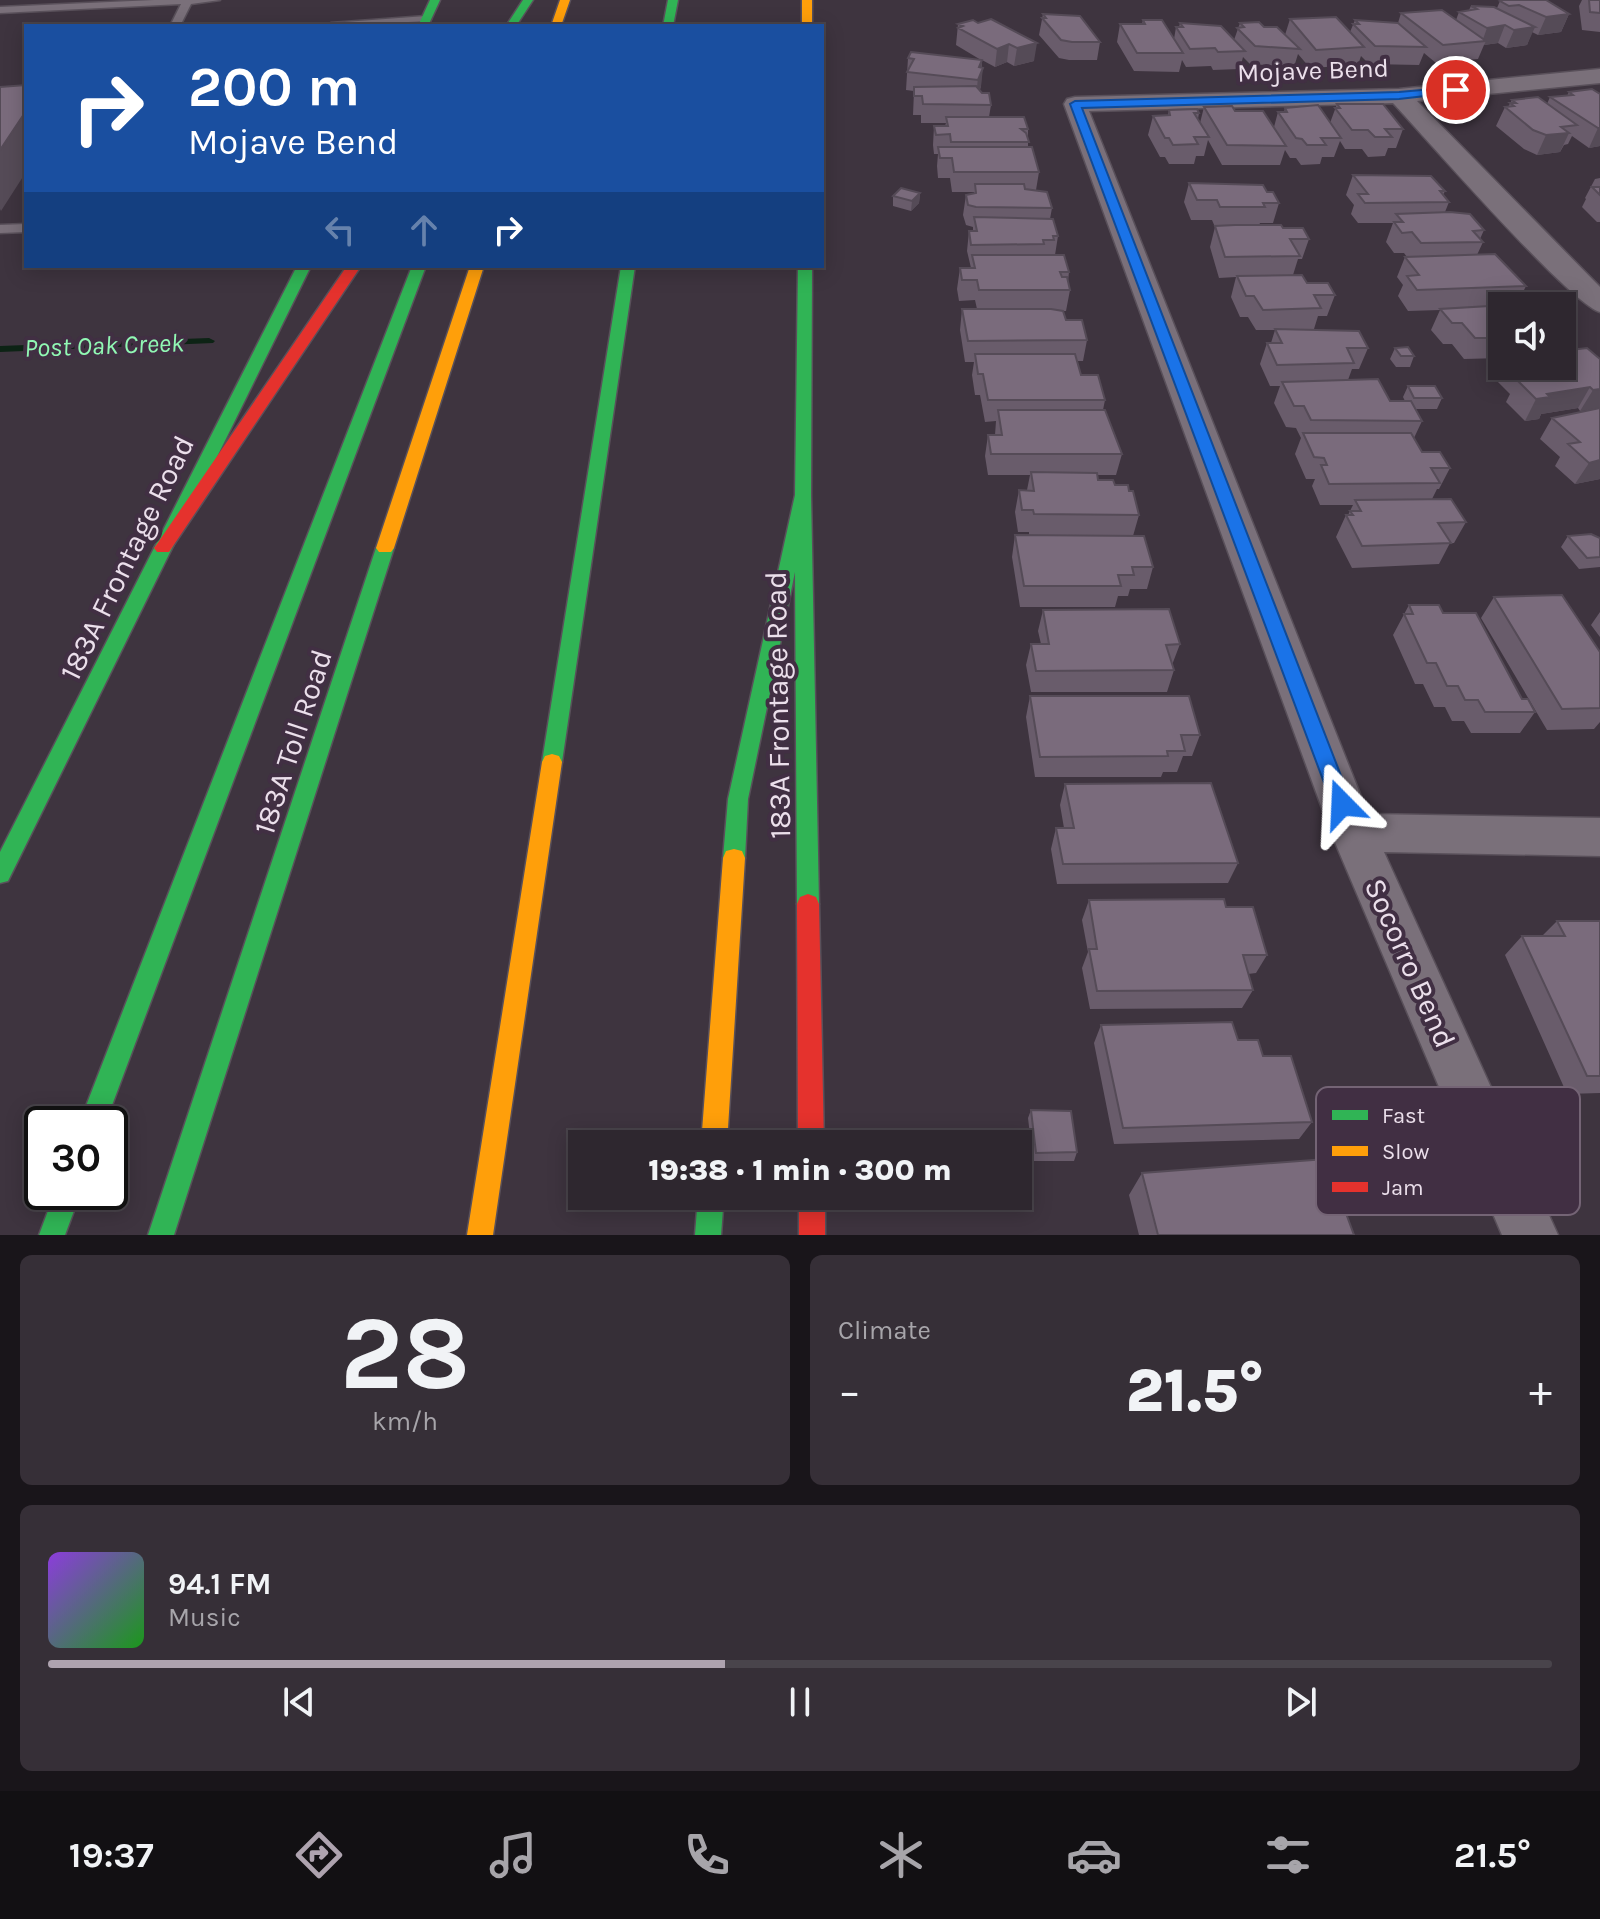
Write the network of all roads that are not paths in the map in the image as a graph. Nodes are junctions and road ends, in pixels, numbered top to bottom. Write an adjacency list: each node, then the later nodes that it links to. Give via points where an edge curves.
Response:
1 (215, 0): 8 (lane)
2 (435, 0): 10 (main road)
3 (517, 0): 13 (main road)
4 (528, 0): 14 (main road)
5 (565, 0): 15 (main road)
6 (673, 0): 16 (main road)
7 (807, 0): 17 (main road)
8 (188, 1): 9 (lane); 11 (lane)
9 (0, 10)
10 (424, 23): 12 (lane)
11 (176, 24)
12 (393, 24)
13 (511, 24)
14 (511, 24)
15 (557, 24)
16 (668, 24)
17 (807, 24)
18 (1600, 76): 19 (street, Mojave Bend)
19 (1399, 96): 20 (street, Mojave Bend); 29 (street)
20 (1075, 104): 32 (street, Socorro Bend)
21 (24, 228): 22 (lane)
22 (0, 229)
23 (303, 268): 31 (main road, 183A Frontage Road)
24 (353, 268): 31 (main road)
25 (418, 268): 36 (main road)
26 (476, 268): 44 (main road, 183A Toll Road)
27 (628, 268): 45 (main road)
28 (805, 268): 30 (main road, 183A Frontage Road)
29 (1600, 303)
30 (803, 495): 37 (main road, via 738,799); 38 (main road, 183A Frontage Road)
31 (163, 548): 34 (main road, 183A Frontage Road)
32 (1353, 833): 33 (street); 35 (street, Socorro Bend)
33 (1600, 837)
34 (0, 874)
35 (1465, 1087)
36 (99, 1106)
37 (715, 1130)
38 (811, 1130)
39 (61, 1210): 43 (main road)
40 (710, 1210): 46 (main road)
41 (812, 1210): 47 (main road)
42 (1521, 1215): 48 (street, Socorro Bend)
43 (52, 1235)
44 (161, 1235)
45 (480, 1235)
46 (708, 1235)
47 (812, 1235)
48 (1530, 1235)

